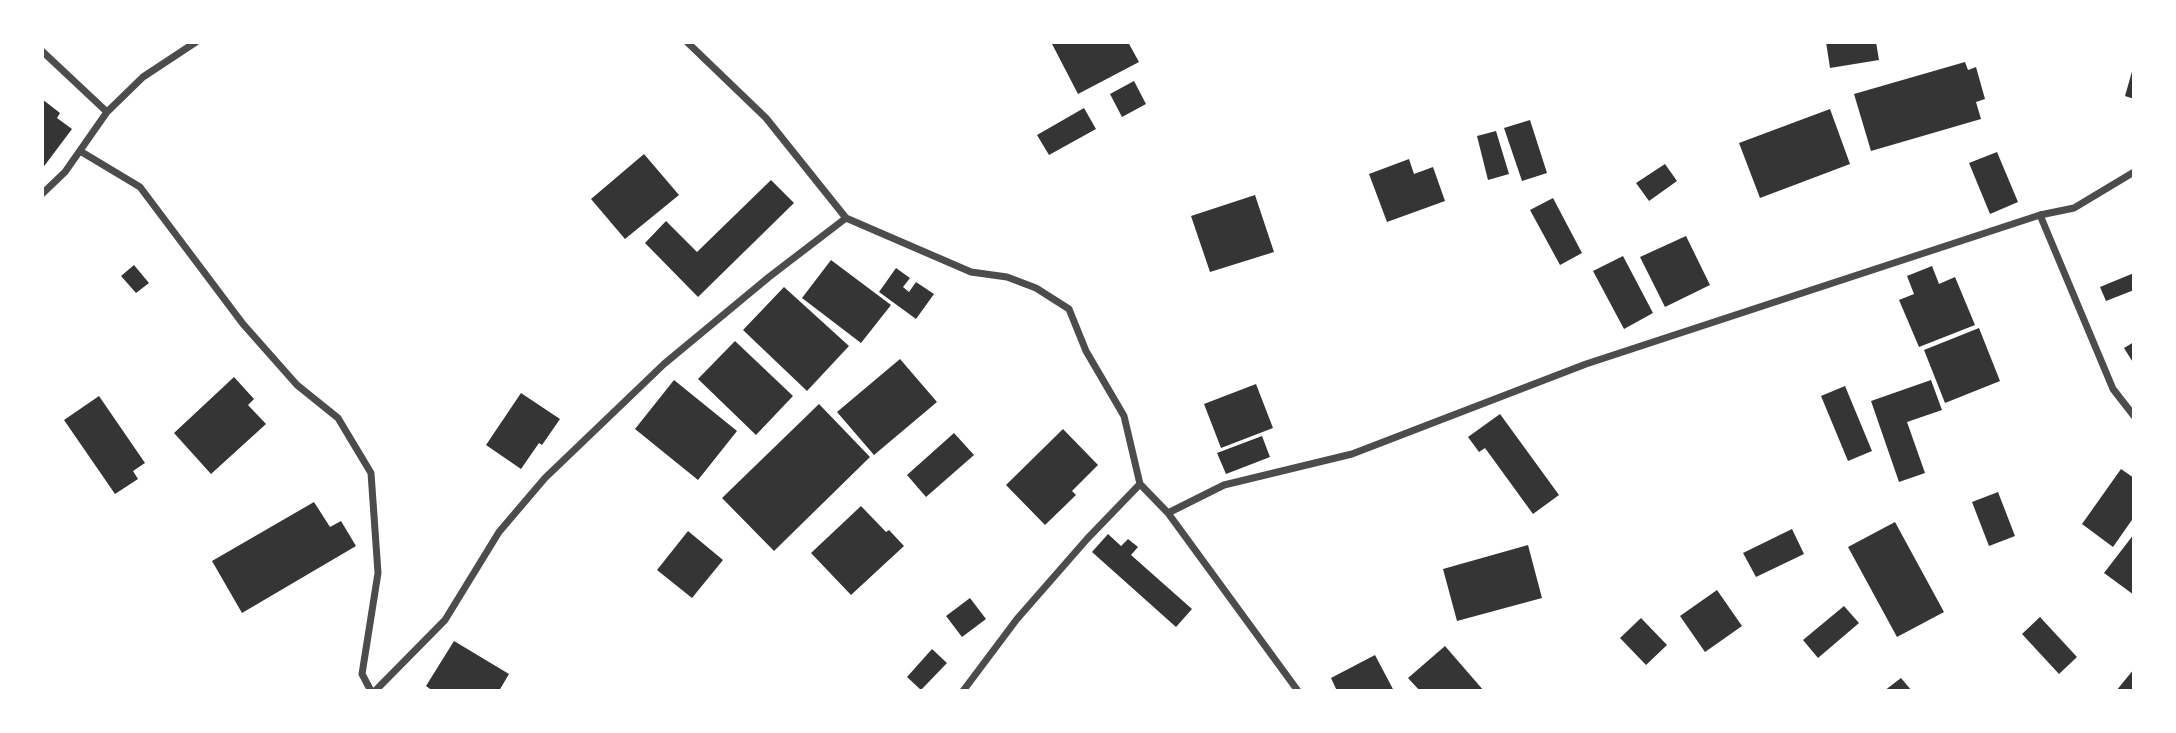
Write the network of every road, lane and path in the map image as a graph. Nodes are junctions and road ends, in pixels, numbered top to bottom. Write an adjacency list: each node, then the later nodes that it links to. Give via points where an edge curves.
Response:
1 (196, 42): 4 (street, via 143,77)
2 (687, 42): 9 (street, via 766,118)
3 (42, 51): 4 (street)
4 (107, 112): 5 (street)
5 (80, 151): 7 (street); 13 (street, via 139,187 243,324 297,384 338,418 371,472 378,573 362,674)
6 (2134, 172): 8 (street, via 2074,208)
7 (42, 194)
8 (2040, 215): 10 (street, via 2113,389); 12 (street, via 1586,364 1352,454 1224,485)
9 (846, 218): 11 (street, via 971,272 1007,277 1036,288 1069,309 1086,351 1124,416); 13 (street, via 664,364 545,478 499,532 445,620)
10 (2134, 416)
11 (1140, 484): 12 (street); 14 (street, via 1035,599)
12 (1168, 513): 15 (street)
13 (373, 691)
14 (963, 691)
15 (1298, 691)

